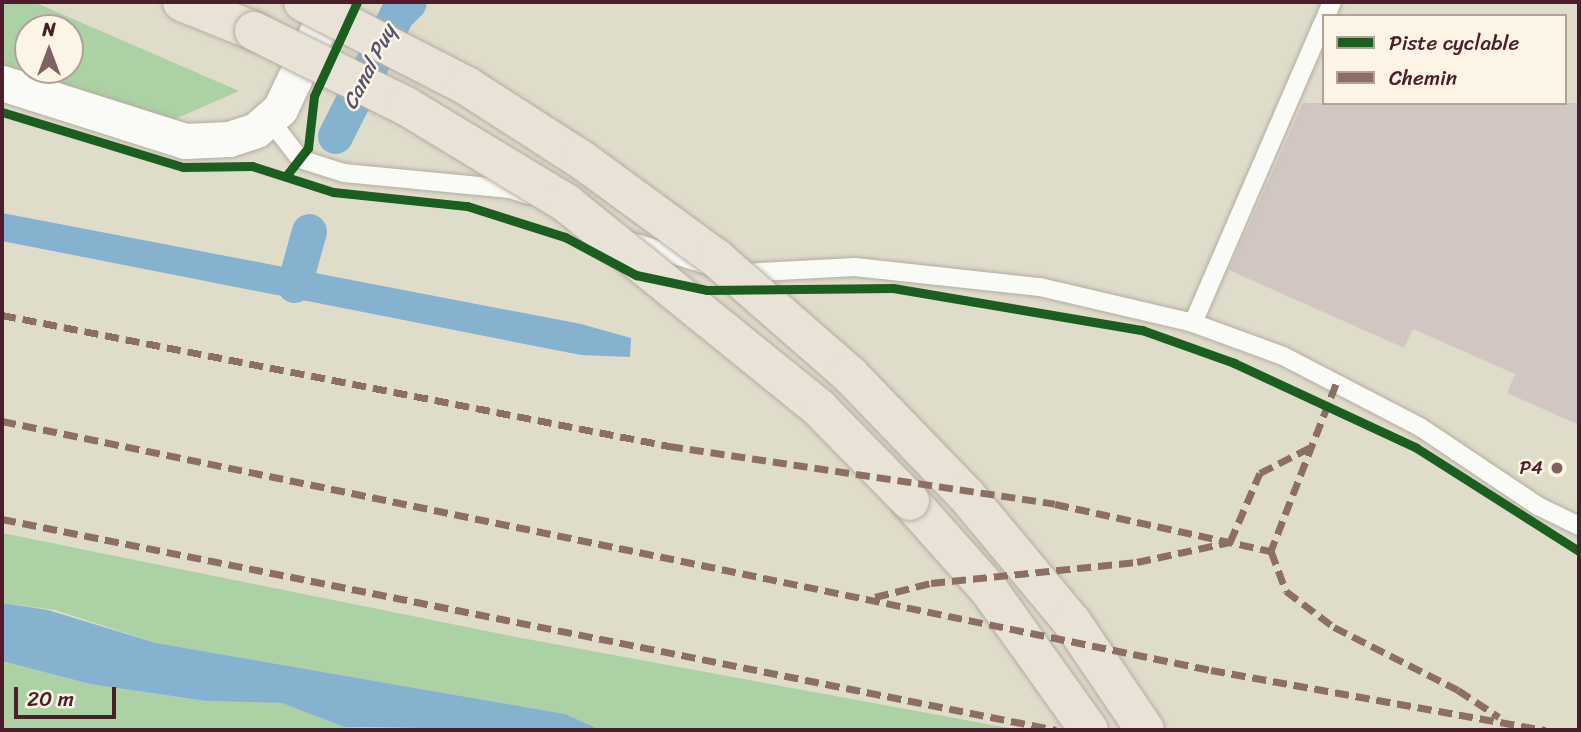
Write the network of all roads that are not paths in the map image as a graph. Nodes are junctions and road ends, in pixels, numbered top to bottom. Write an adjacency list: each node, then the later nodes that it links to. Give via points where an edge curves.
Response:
1 (182, 2): 9 (highway, bridge, via 254,31 406,106 566,204 699,307 819,408 910,501 989,590)
2 (303, 2): 10 (highway, bridge, via 467,86 582,160 726,267 850,375 966,495 1072,622)
3 (331, 2): 6 (street, via 280,109)
4 (1322, 26): 7 (lane)
5 (2, 83): 6 (street, via 186,141 229,139)
6 (270, 120): 7 (lane, via 300,159 344,173 510,189 558,205 641,246 712,267 752,275 855,267 1040,286)
7 (1194, 323): 8 (lane, via 1283,356 1420,427 1538,506)
8 (1579, 526)
9 (1089, 730)
10 (1145, 730)

